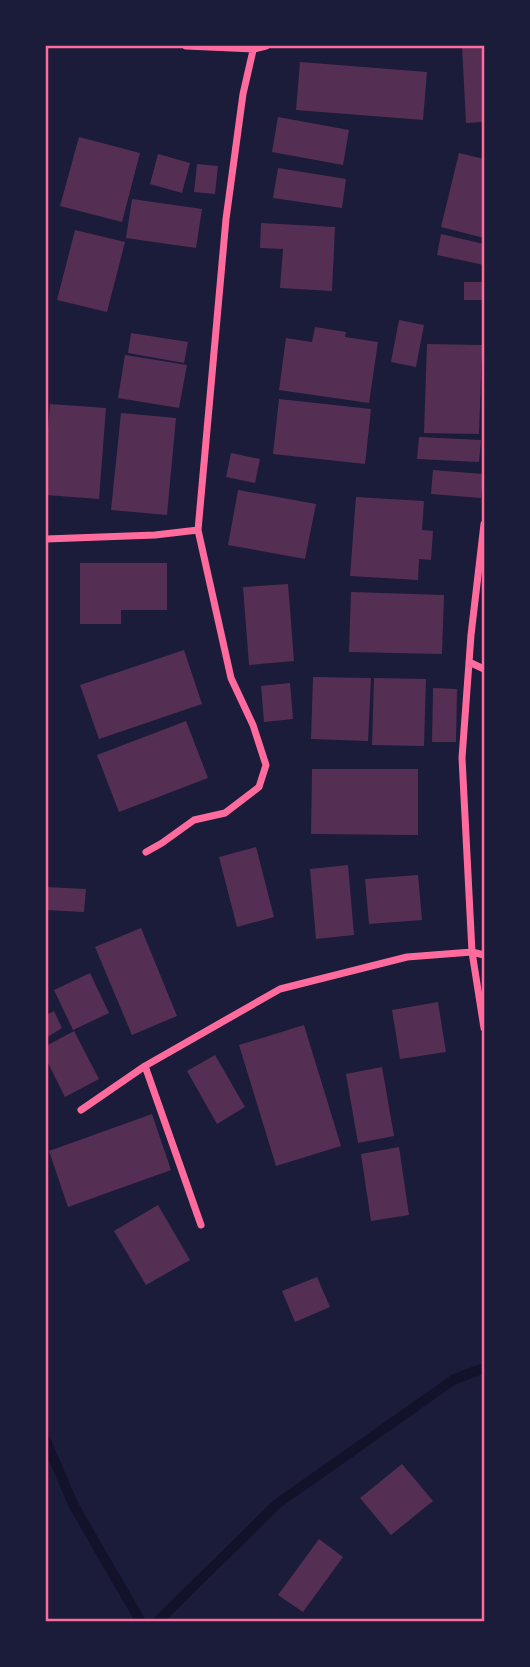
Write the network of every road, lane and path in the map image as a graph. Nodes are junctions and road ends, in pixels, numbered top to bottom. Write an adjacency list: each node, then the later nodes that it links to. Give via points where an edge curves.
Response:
1 (187, 46): 3 (street)
2 (266, 46): 3 (street)
3 (254, 47): 5 (street, via 226,219)
4 (485, 524): 7 (street)
5 (198, 530): 6 (street); 9 (street, via 231,678 267,765 259,787 225,813 194,820)
6 (46, 539)
7 (469, 662): 8 (street); 10 (street, via 462,758)
8 (485, 669)
9 (146, 852)
10 (472, 952): 11 (street); 12 (street); 13 (street, via 407,957 280,989)
11 (485, 955)
12 (485, 1028)
13 (145, 1066): 14 (street); 15 (street)
14 (81, 1110)
15 (201, 1226)

